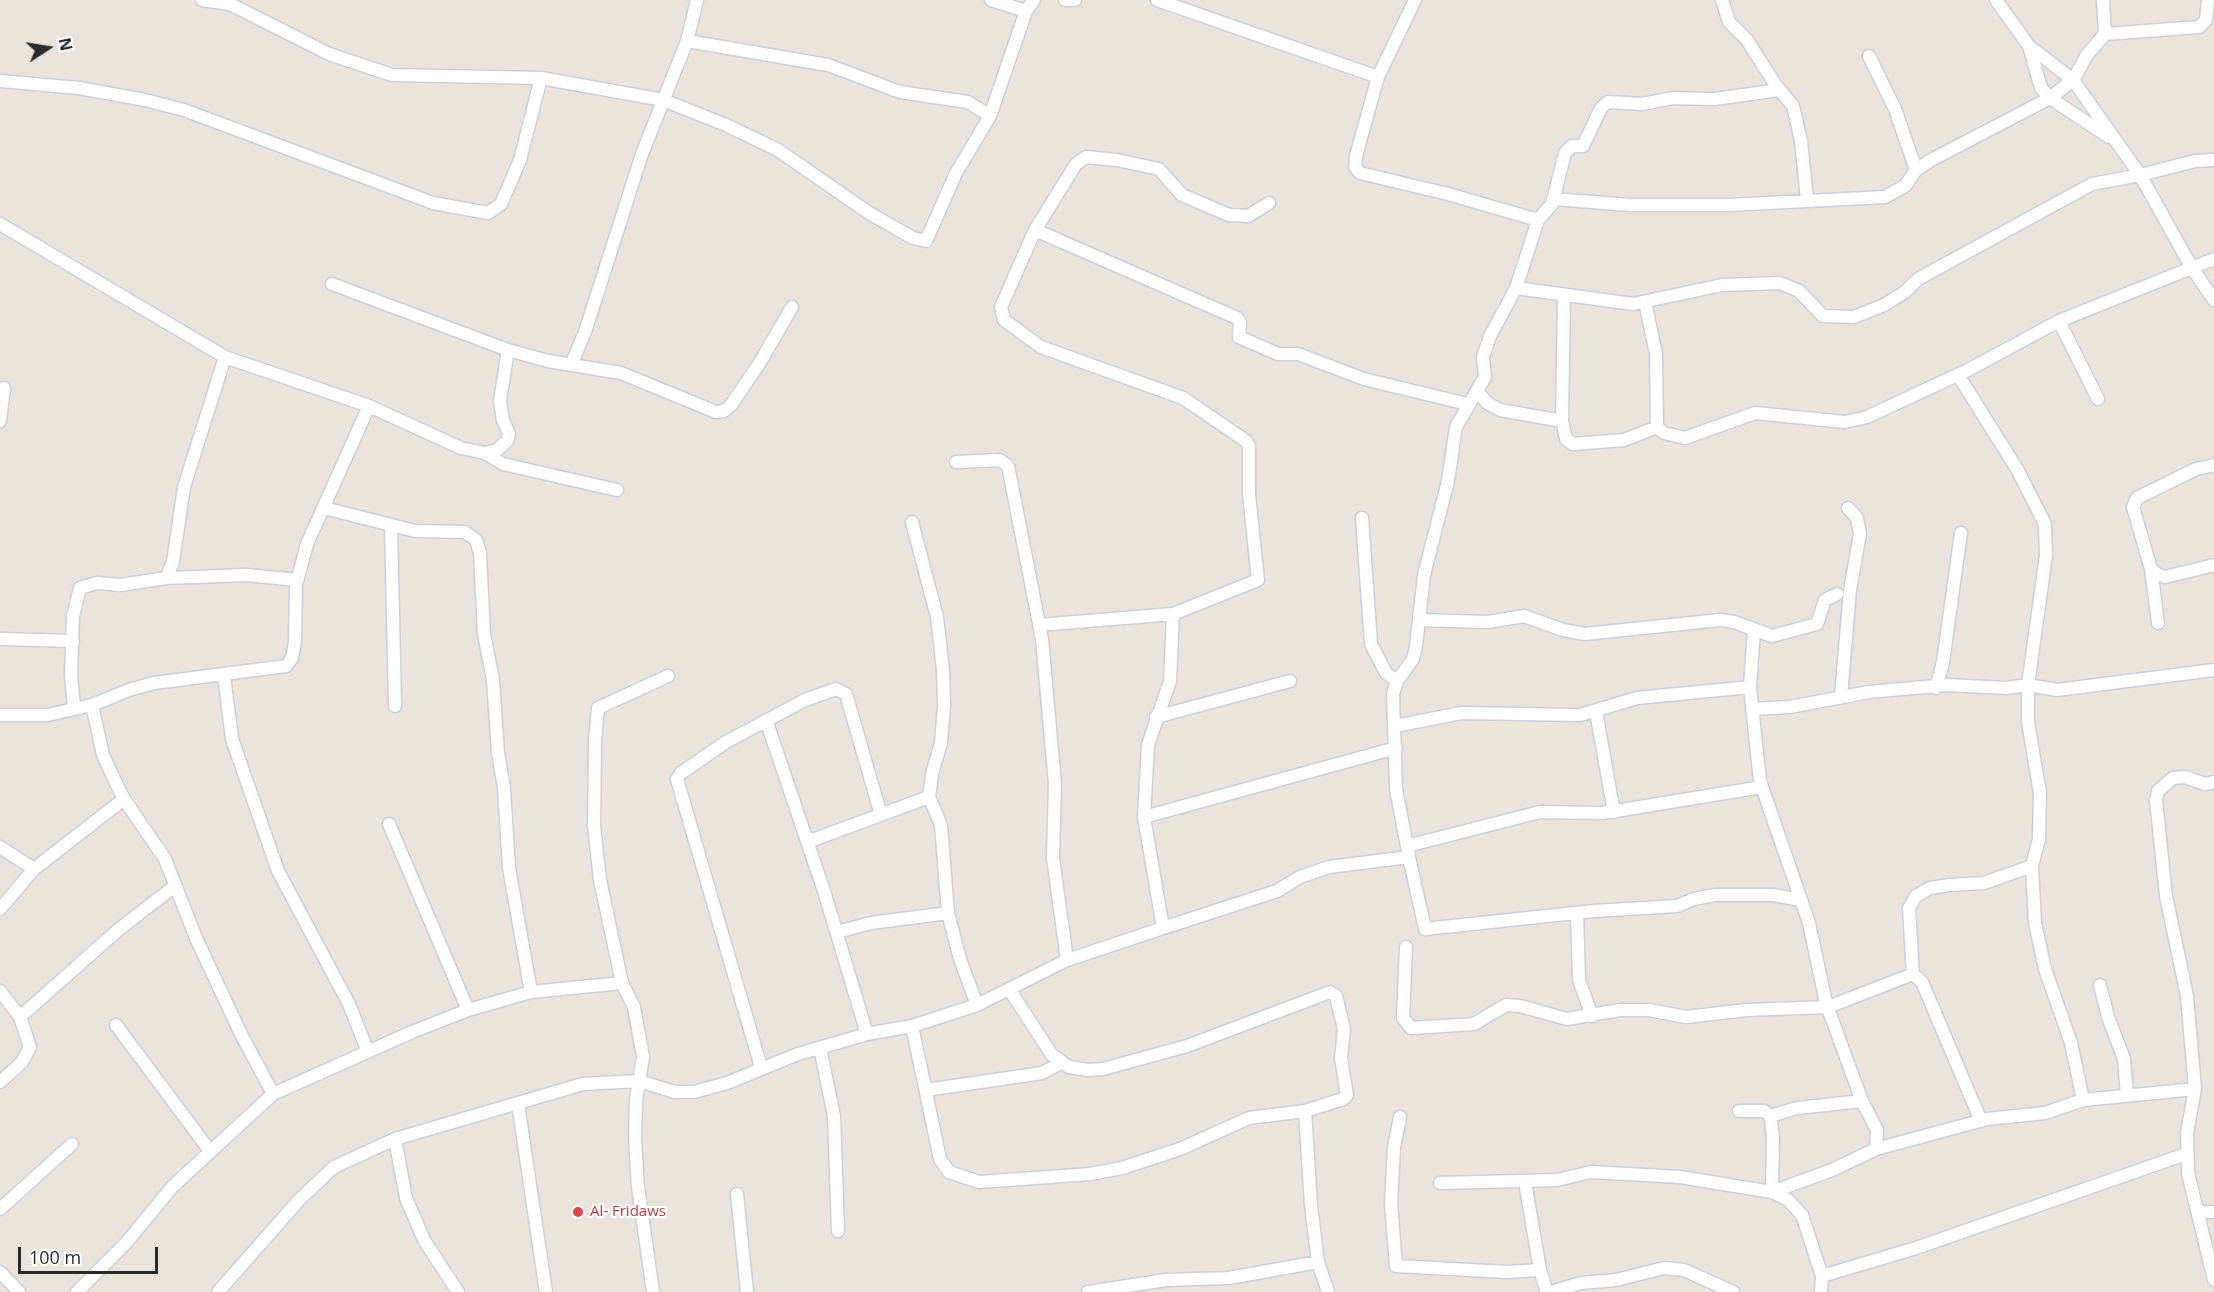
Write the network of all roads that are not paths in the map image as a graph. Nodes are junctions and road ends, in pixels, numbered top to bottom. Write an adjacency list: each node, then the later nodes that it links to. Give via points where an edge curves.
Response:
1 (202, 0): 20 (street, via 230,4 329,54 392,75)
2 (697, 0): 16 (street)
3 (991, 0): 13 (street)
4 (1034, 0): 13 (street)
5 (1065, 0): 6 (street)
6 (1075, 0)
7 (1157, 0): 19 (street)
8 (1415, 0): 19 (street)
9 (1722, 0): 23 (street, via 1729,22 1747,40)
10 (1996, 0): 17 (street)
11 (2103, 0): 15 (street)
12 (2208, 0): 14 (street)
13 (1026, 11): 26 (street)
14 (2210, 21): 15 (street, via 2191,28)
15 (2105, 34): 21 (street)
16 (687, 41): 25 (street); 26 (street, via 828,65 900,92 968,102)
17 (2029, 46): 21 (street); 24 (street, via 2041,88)
18 (1869, 56): 29 (street, via 1895,109)
19 (1378, 77): 34 (street, via 1356,156 1355,168 1360,173)
20 (541, 78): 22 (street, via 516,170 501,204 488,213 433,203 174,107 79,88); 25 (street)
21 (2073, 80): 24 (street); 27 (street)
22 (0, 81)
23 (1779, 90): 31 (street, via 1715,99 1605,103 1583,146 1572,146 1565,153); 32 (street, via 1795,112)
24 (2050, 98): 27 (street); 29 (street)
25 (663, 100): 26 (street, via 778,150 869,213 926,242 956,173); 48 (street)
26 (990, 116)
27 (2114, 141): 30 (street)
28 (2214, 160): 30 (street, via 2195,161)
29 (1916, 170): 32 (street, via 1905,186 1885,197)
30 (2140, 176): 38 (street); 43 (street, via 2092,184 1918,279 1884,305 1854,317 1823,316 1799,291 1780,284 1722,285)
31 (1554, 198): 32 (street, via 1630,205 1766,204); 34 (street)
32 (1807, 199)
33 (1269, 203): 36 (street, via 1248,216 1229,215 1182,195 1159,169 1086,157 1076,164)
34 (1538, 220): 40 (street)
35 (0, 224): 47 (street)
36 (1035, 230): 53 (street, via 1237,318 1239,337 1278,354 1298,354 1364,379); 73 (street, via 1001,307 1004,320 1047,350 1183,398 1249,446 1249,494 1258,580)
37 (2214, 260): 38 (street)
38 (2192, 268): 42 (street); 45 (street)
39 (332, 284): 46 (street)
40 (1516, 288): 41 (street); 51 (street, via 1490,336 1483,357 1485,377)
41 (1564, 295): 43 (street, via 1623,304); 56 (street)
42 (2214, 300)
43 (1645, 302): 57 (street, via 1656,354)
44 (792, 307): 48 (street, via 759,364 724,411 716,412 621,373)
45 (2059, 321): 49 (street); 52 (street)
46 (508, 350): 48 (street); 58 (street, via 500,401 509,434 497,450)
47 (225, 357): 54 (street); 70 (street, via 184,487 173,562)
48 (572, 363)
49 (1958, 375): 57 (street, via 1856,421 1755,413 1685,438 1664,433); 85 (street, via 2017,469 2045,524 2046,555)
50 (3, 388): 55 (street)
51 (1477, 391): 53 (street); 56 (street, via 1500,410)
52 (2098, 399)
53 (1467, 404): 74 (street, via 1456,427 1448,482 1424,575)
54 (369, 406): 58 (street, via 461,448); 62 (street)
55 (0, 421)
56 (1562, 421): 57 (street, via 1566,439 1573,444 1624,440)
57 (1657, 427)
58 (485, 453): 61 (street, via 503,464)
59 (956, 462): 76 (street, via 1000,460 1008,466)
60 (2214, 465): 69 (street, via 2177,478 2133,503)
61 (617, 490)
62 (324, 508): 66 (street); 71 (street, via 307,544)
63 (1848, 508): 88 (street, via 1857,518 1860,534 1850,590)
64 (1362, 518): 84 (street, via 1371,644 1386,673)
65 (912, 522): 101 (street, via 937,617 943,670 941,743)
66 (391, 525): 90 (street); 126 (street, via 415,531 465,532 478,546 509,868)
67 (1961, 533): 87 (street)
68 (2214, 565): 69 (street, via 2165,577)
69 (2151, 569): 75 (street)
70 (166, 578): 71 (street, via 247,575); 79 (street, via 121,585 97,583 80,588)
71 (297, 580): 81 (street, via 297,622 292,658 286,666)
72 (1838, 594): 77 (street, via 1825,600 1820,620 1814,626 1772,636)
73 (1173, 614): 76 (street); 95 (street, via 1170,681)
74 (1419, 620): 77 (street, via 1488,622 1524,616 1585,634 1720,620); 84 (street, via 1413,659)
75 (2158, 623)
76 (1039, 625): 120 (street, via 1054,784 1053,858)
77 (1754, 630): 86 (street)
78 (0, 639): 79 (street)
79 (72, 641): 91 (street)
80 (2214, 670): 85 (street, via 2057,690)
81 (224, 676): 89 (street, via 154,683); 136 (street, via 232,739 278,871 349,1004)
82 (668, 676): 122 (street, via 604,703 596,714 594,826 600,880)
83 (1290, 681): 95 (street)
84 (1397, 681): 97 (street, via 1393,694)
85 (2028, 685): 87 (street); 110 (street, via 2028,722 2040,793 2039,839)
86 (1750, 687): 92 (street); 93 (street, via 1637,698)
87 (1936, 688): 88 (street)
88 (1841, 696): 92 (street, via 1790,707)
89 (92, 705): 91 (street); 102 (street, via 103,755)
90 (395, 706)
91 (74, 707): 94 (street, via 48,715)
92 (1752, 709): 100 (street)
93 (1596, 712): 97 (street, via 1461,713); 103 (street)
94 (0, 715)
95 (1156, 717): 105 (street, via 1146,760)
96 (766, 720): 104 (street, via 836,689 846,694); 107 (street); 138 (street, via 700,759 677,779)
97 (1395, 726): 98 (street)
98 (1396, 748): 105 (street); 109 (street, via 1396,789)
99 (2214, 782): 141 (street, via 2173,778 2158,791 2156,800 2166,896 2187,996)
100 (1762, 787): 103 (street); 113 (street)
101 (930, 797): 104 (street); 115 (street, via 941,825)
102 (124, 799): 111 (street); 112 (street, via 165,859)
103 (1614, 812): 109 (street, via 1540,812)
104 (881, 815): 107 (street)
105 (1144, 817): 117 (street)
106 (389, 824): 129 (street)
107 (807, 842): 118 (street)
108 (0, 847): 111 (street)
109 (1408, 851): 116 (street, via 1425,929); 117 (street, via 1329,867 1300,877 1277,891)
110 (2032, 866): 121 (street, via 1984,883 1930,888 1916,896 1909,908); 145 (street, via 2039,947 2071,1043)
111 (34, 869): 114 (street)
112 (175, 886): 131 (street, via 118,930); 143 (street, via 241,1034)
113 (1801, 900): 116 (street, via 1716,895 1677,906); 128 (street)
114 (0, 909)
115 (948, 913): 118 (street, via 871,923); 127 (street)
116 (1577, 914): 130 (street, via 1579,980)
117 (1163, 928): 120 (street)
118 (837, 932): 134 (street)
119 (1406, 947): 130 (street, via 1403,1018 1411,1028 1474,1024 1506,1005 1567,1019)
120 (1067, 960): 124 (street)
121 (1913, 974): 128 (street); 152 (street, via 1922,982)
122 (622, 983): 126 (street); 139 (street, via 634,1006 640,1034 643,1057)
123 (2100, 985): 144 (street, via 2124,1059)
124 (1009, 989): 127 (street); 137 (street, via 1052,1056)
125 (0, 991): 131 (street)
126 (531, 992): 129 (street)
127 (977, 1005): 133 (street)
128 (1828, 1007): 130 (street, via 1686,1017 1620,1010); 146 (street)
129 (468, 1010): 136 (street)
130 (1592, 1016)
131 (20, 1017): 140 (street, via 30,1047 22,1062)
132 (116, 1025): 156 (street)
133 (912, 1026): 134 (street); 142 (street)
134 (867, 1034): 135 (street)
135 (820, 1048): 138 (street); 165 (street, via 834,1116)
136 (368, 1052): 143 (street)
137 (1061, 1063): 142 (street, via 1042,1073); 148 (street, via 1076,1069 1103,1069 1165,1053 1330,992 1336,996 1344,1029 1341,1058 1347,1095)
138 (761, 1067): 139 (street, via 727,1083 694,1092 675,1092)
139 (639, 1081): 147 (street, via 583,1084); 176 (street, via 635,1138 638,1187)
140 (0, 1082)
141 (2195, 1089): 144 (street); 157 (street)
142 (926, 1090): 148 (street, via 940,1159 950,1172 979,1182 1122,1168 1180,1149 1249,1118)
143 (273, 1094): 156 (street)
144 (2127, 1095): 145 (street)
145 (2083, 1100): 152 (street, via 2045,1113)
146 (1862, 1101): 150 (street, via 1797,1108); 155 (street, via 1877,1130)
147 (518, 1104): 153 (street); 175 (street)
148 (1305, 1111): 166 (street)
149 (1739, 1111): 150 (street, via 1764,1111)
150 (1770, 1116): 160 (street)
151 (1400, 1117): 167 (street, via 1391,1203 1396,1266)
152 (1981, 1121): 155 (street)
153 (395, 1139): 173 (street, via 334,1167 300,1199); 174 (street, via 406,1198 424,1240)
154 (72, 1144): 162 (street)
155 (1876, 1149): 160 (street)
156 (210, 1151): 172 (street)
157 (2186, 1154): 163 (street); 169 (street, via 1916,1248)
158 (1525, 1182): 159 (street); 160 (street, via 1584,1173 1639,1174); 167 (street)
159 (1440, 1183)
160 (1772, 1192): 169 (street, via 1788,1200 1802,1215)
161 (737, 1194): 177 (street)
162 (0, 1209)
163 (2198, 1212): 164 (street); 170 (street)
164 (2214, 1212)
165 (838, 1231)
166 (1318, 1262): 178 (street, via 1229,1278 1166,1280); 179 (street)
167 (1540, 1270): 180 (street)
168 (0, 1272): 171 (street)
169 (1822, 1276): 182 (street)
170 (2214, 1280)
171 (19, 1292)
172 (77, 1292)
173 (218, 1292)
174 (458, 1292)
175 (546, 1292)
176 (653, 1292)
177 (747, 1292)
178 (1088, 1292)
179 (1328, 1292)
180 (1549, 1292): 181 (street, via 1664,1268 1684,1270)
181 (1733, 1292)
182 (1821, 1292)

